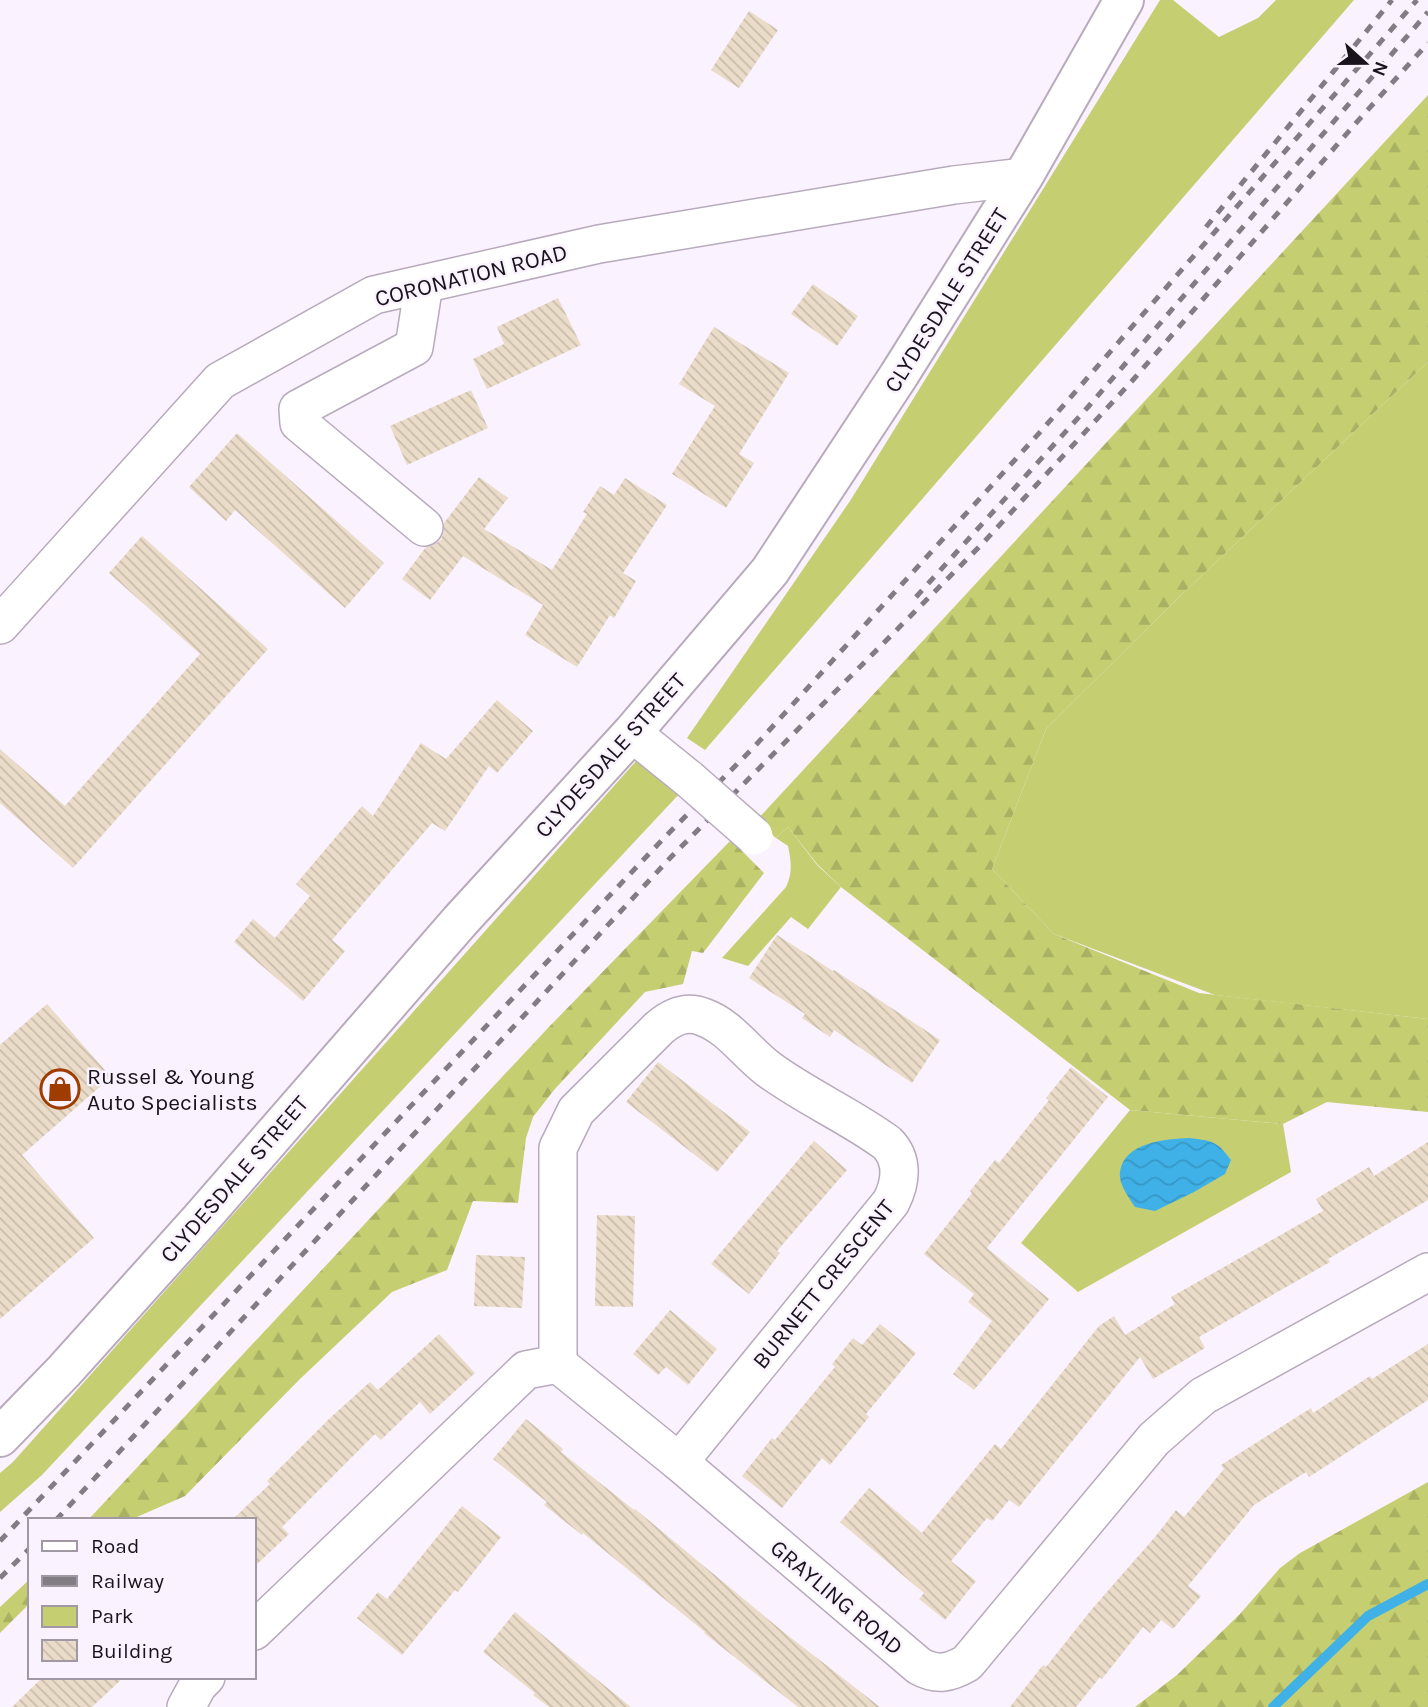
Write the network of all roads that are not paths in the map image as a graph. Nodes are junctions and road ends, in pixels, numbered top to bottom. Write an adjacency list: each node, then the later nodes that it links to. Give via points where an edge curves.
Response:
1 (1124, 0): 2 (main road, CLYDESDALE STREET)
2 (1023, 177): 3 (street, CORONATION ROAD, via 599,244); 6 (main road, CLYDESDALE STREET, via 770,571)
3 (424, 284): 4 (street, via 414,347 298,409 299,423); 5 (street, CORONATION ROAD, via 374,295 220,381)
4 (424, 527)
5 (0, 625)
6 (632, 733): 7 (street, bridge); 10 (main road, CLYDESDALE STREET, via 460,921 182,1240)
7 (754, 836)
8 (1428, 1272): 11 (street, GRAYLING ROAD, via 1203,1396 1154,1439 967,1663 950,1673 919,1666)
9 (558, 1364): 11 (street, GRAYLING ROAD); 11 (street, BURNETT CRESCENT, via 558,1148 576,1111 672,1017 702,1016 718,1024 767,1068 887,1143 900,1171 891,1202); 12 (street, via 526,1370)
10 (0, 1437)
11 (679, 1462)
12 (256, 1629)
13 (204, 1679): 14 (street)
14 (186, 1707)

